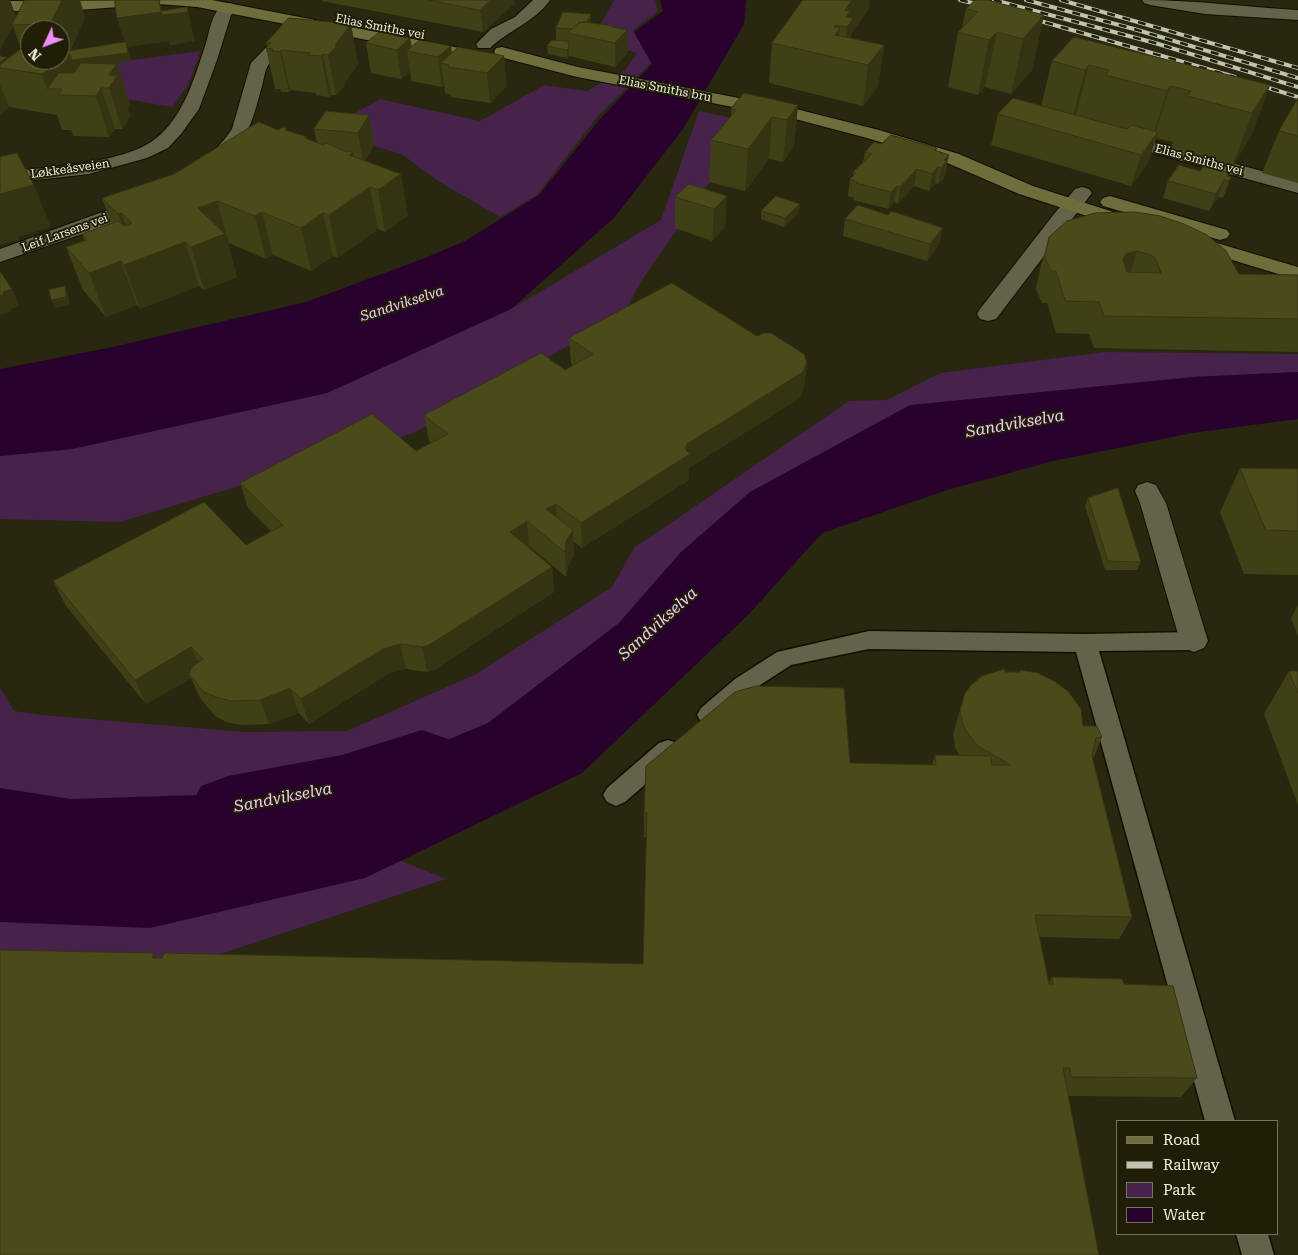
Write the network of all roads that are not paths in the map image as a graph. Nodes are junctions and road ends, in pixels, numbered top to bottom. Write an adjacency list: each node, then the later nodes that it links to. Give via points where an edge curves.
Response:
1 (141, 0): 2 (main road); 5 (main road, via 66,6)
2 (162, 0): 6 (main road)
3 (542, 0): 12 (street, via 521,20 513,35)
4 (1150, 0): 9 (street, via 1205,9)
5 (54, 2): 7 (main road)
6 (234, 4): 11 (main road, Elias Smiths vei, via 265,15); 12 (main road, Elias Smiths vei, via 281,8); 16 (street, Løkkeåsveien, via 224,13 190,109 161,144 140,154 89,168)
7 (0, 6)
8 (1298, 6): 9 (street)
9 (1266, 12): 10 (street)
10 (1298, 15)
11 (307, 23): 12 (main road, Elias Smiths vei); 15 (street, via 260,63 241,129 231,144)
12 (488, 50): 13 (main road, Elias Smiths vei, via 532,67)
13 (577, 72): 19 (main road, Elias Smiths bru, via 843,126 952,158 1026,190)
14 (1098, 132): 17 (street, Elias Smiths vei)
15 (197, 175)
16 (0, 178)
17 (1298, 187)
18 (162, 195): 20 (street, Leif Larsens vei)
19 (1077, 199): 21 (main road); 22 (main road); 23 (street)
20 (0, 256)
21 (1298, 257)
22 (1298, 274)
23 (988, 314)
24 (1150, 497): 25 (street)
25 (1194, 640): 26 (lane)
26 (1085, 642): 27 (lane, via 869,640 785,658 743,685); 28 (lane)
27 (616, 795)
28 (1220, 1120)
29 (1252, 1235): 30 (lane)
30 (1258, 1255)

